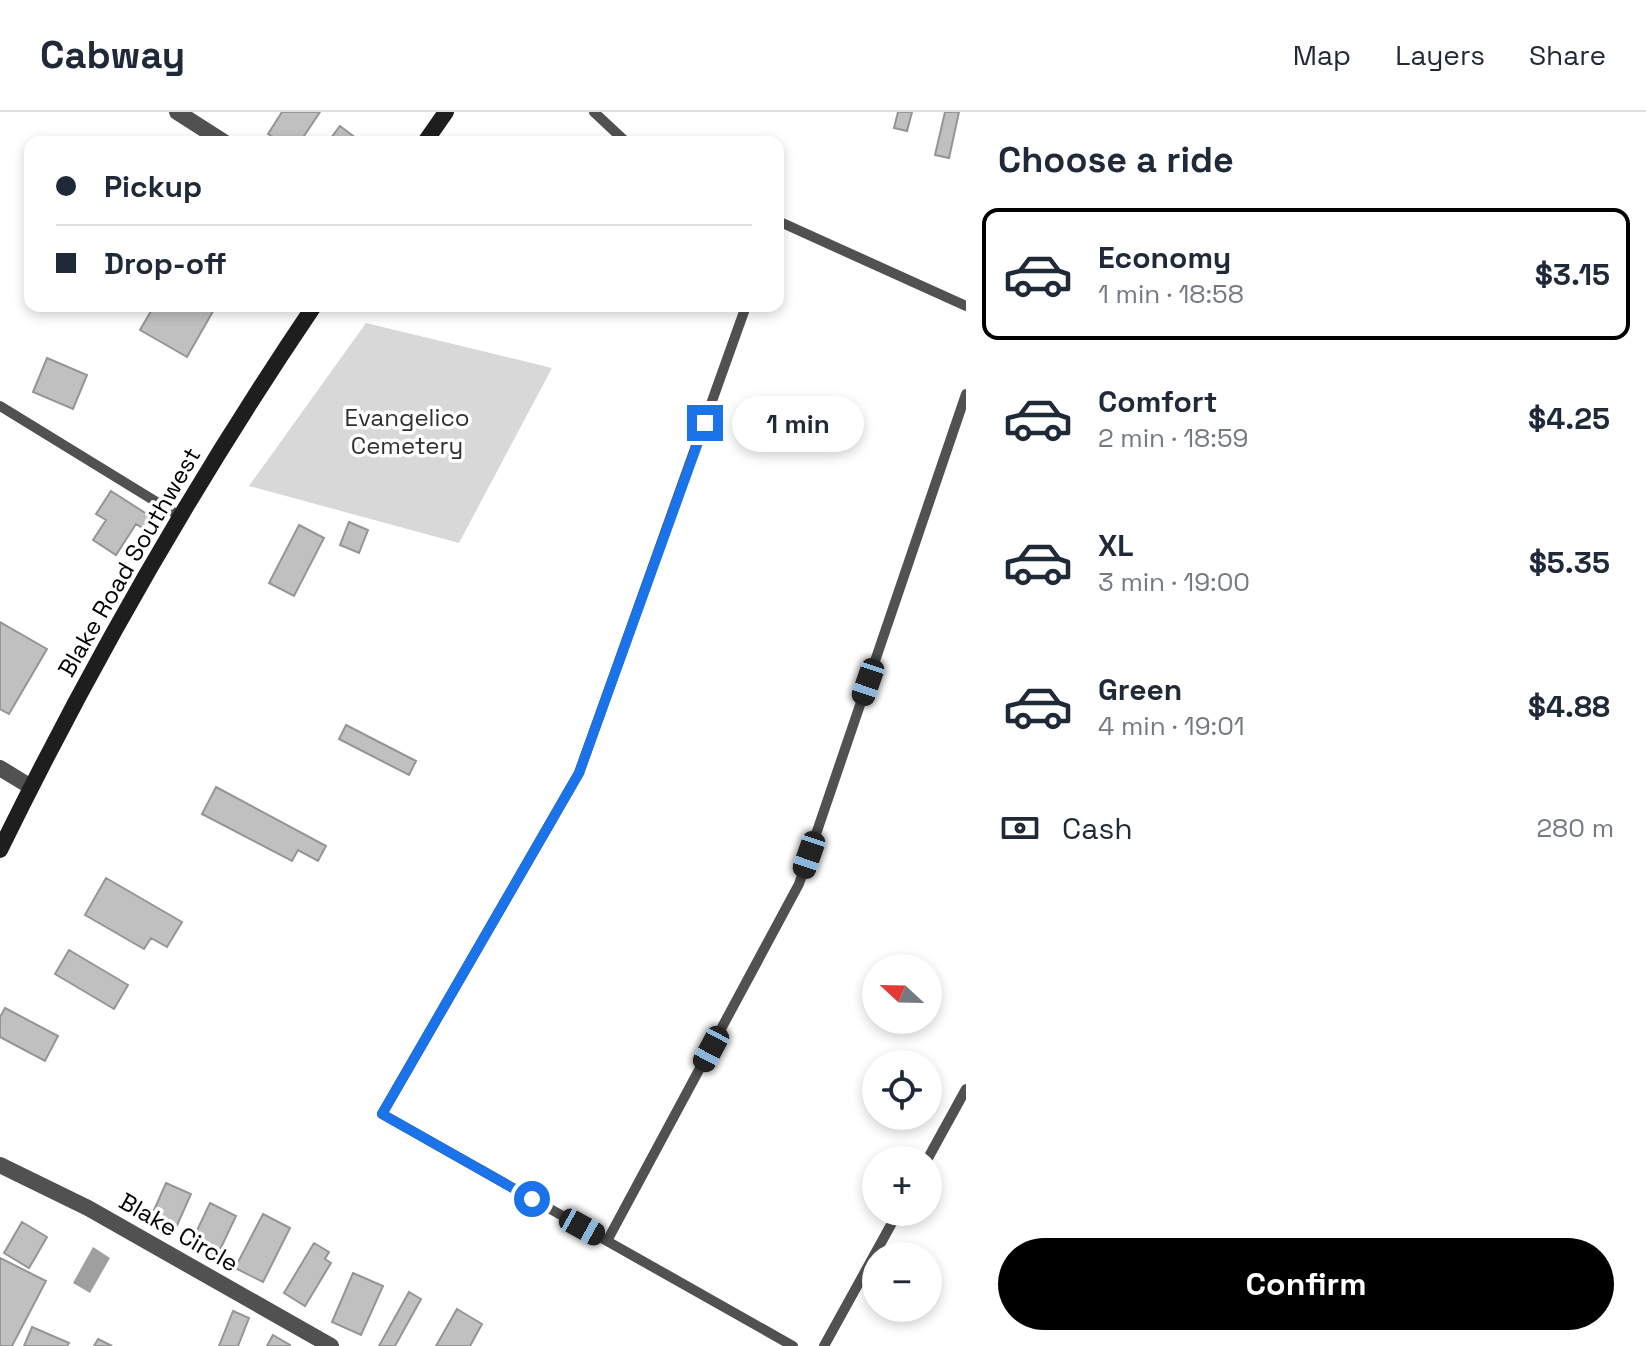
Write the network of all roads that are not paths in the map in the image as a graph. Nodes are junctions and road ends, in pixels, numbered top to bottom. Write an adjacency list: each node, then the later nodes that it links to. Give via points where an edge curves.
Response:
1 (177, 112): 4 (street)
2 (446, 112): 5 (main road)
3 (594, 112): 6 (lane)
4 (215, 136)
5 (429, 136)
6 (620, 136)
7 (784, 224): 8 (lane)
8 (966, 306)
9 (310, 312): 13 (main road, Blake Road Southwest)
10 (744, 312): 21 (lane, via 579,773 382,1114)
11 (966, 394): 21 (lane, via 799,884)
12 (0, 406): 13 (lane)
13 (181, 517): 15 (main road, Blake Road Southwest)
14 (0, 768): 15 (street)
15 (31, 787): 16 (main road, Blake Road Southwest)
16 (0, 850)
17 (966, 1089): 18 (lane)
18 (935, 1146)
19 (0, 1166): 22 (street, Blake Circle, via 88,1208)
20 (890, 1226): 24 (lane)
21 (607, 1241): 23 (lane)
22 (331, 1346)
23 (793, 1346)
24 (824, 1346)

